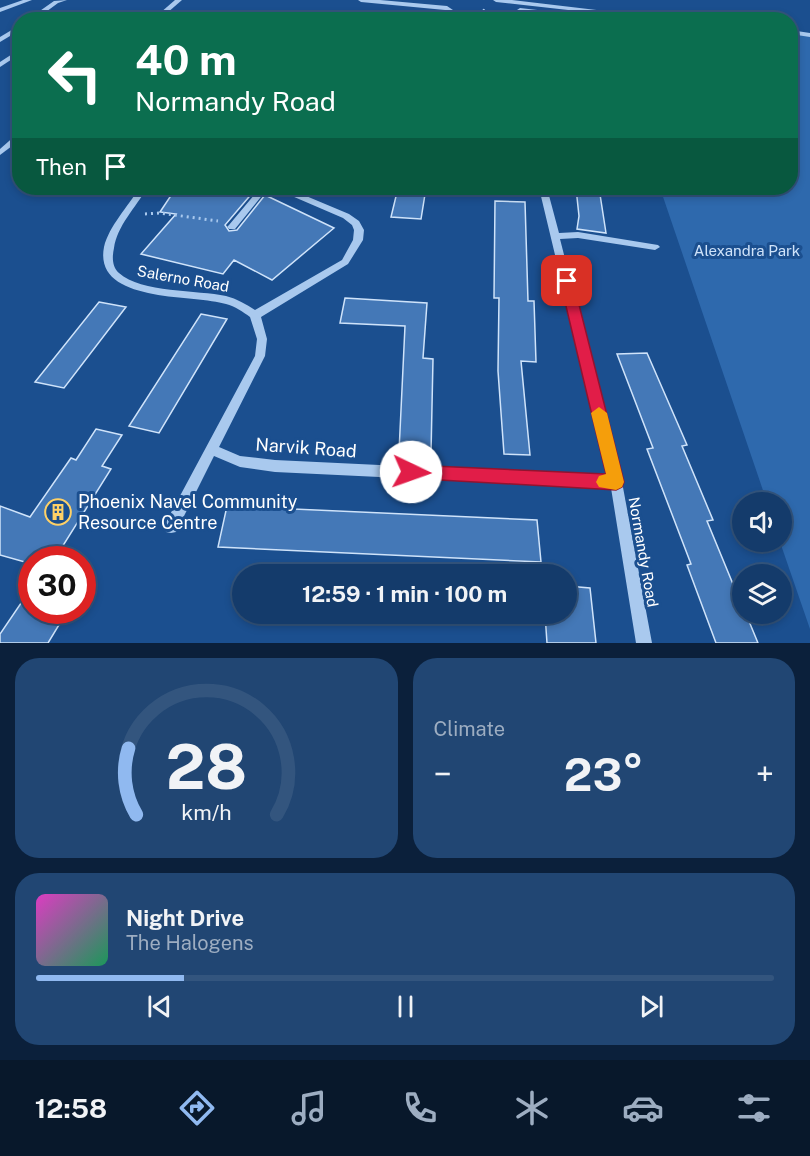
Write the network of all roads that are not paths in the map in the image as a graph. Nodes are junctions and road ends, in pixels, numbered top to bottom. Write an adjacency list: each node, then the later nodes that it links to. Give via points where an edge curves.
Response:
1 (29, 0): 7 (street)
2 (64, 0): 8 (street)
3 (179, 0): 9 (street)
4 (361, 0): 10 (street, via 447,8)
5 (490, 0): 11 (street, via 503,8)
6 (496, 0): 12 (street)
7 (0, 10)
8 (42, 12)
9 (165, 12)
10 (453, 12)
11 (538, 12)
12 (605, 12)
13 (12, 143): 14 (street)
14 (0, 153)
15 (139, 195): 22 (street, Salerno Road, via 108,249 114,274 137,288 228,300)
16 (258, 195): 19 (street)
17 (297, 195): 22 (street, via 356,223 358,240 345,262)
18 (545, 195): 20 (street, Normandy Road)
19 (232, 227)
20 (556, 236): 21 (street, via 578,235); 24 (street, Normandy Road)
21 (655, 247)
22 (255, 315): 23 (street, via 262,339 260,356)
23 (212, 450): 24 (street, Narvik Road, via 275,466); 25 (street)
24 (616, 482): 26 (street, Normandy Road)
25 (171, 527)
26 (644, 643)

